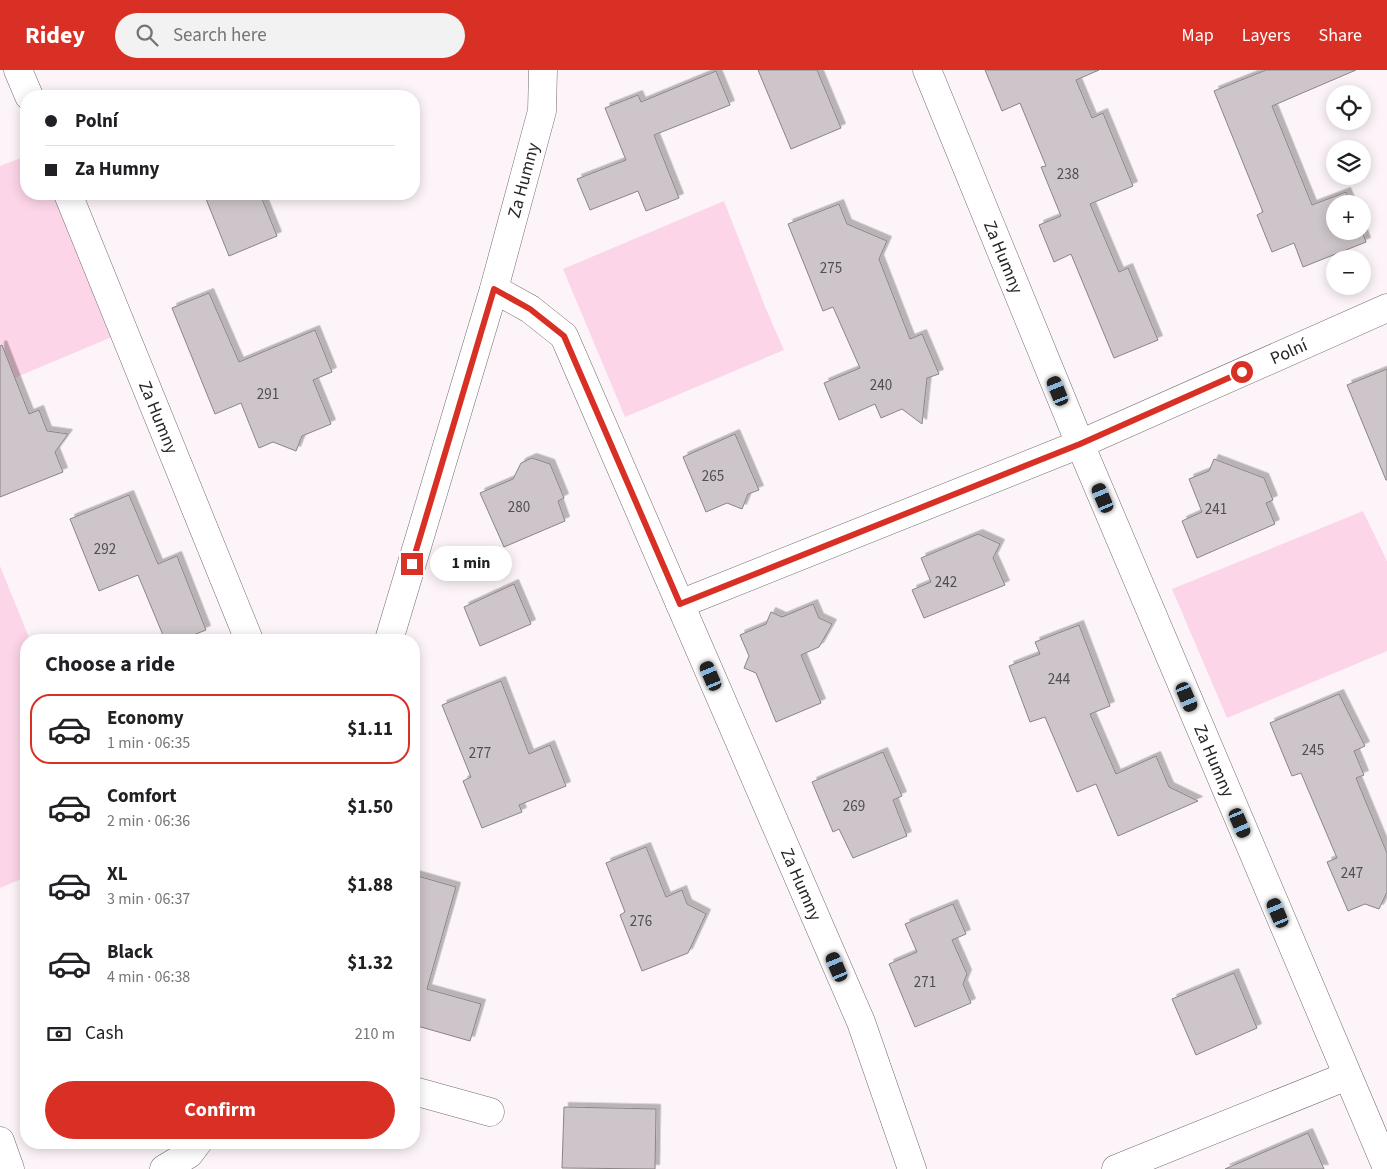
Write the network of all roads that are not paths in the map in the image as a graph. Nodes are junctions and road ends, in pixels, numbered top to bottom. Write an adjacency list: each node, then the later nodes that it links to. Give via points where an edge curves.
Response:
1 (18, 70): 4 (street)
2 (543, 70): 6 (street, Za Humny, via 542,111)
3 (927, 70): 8 (street, Za Humny)
4 (26, 90)
5 (70, 200): 10 (street, Za Humny)
6 (494, 289): 9 (street, Za Humny, via 530,309 564,336); 11 (street, Za Humny)
7 (1387, 308): 8 (street, Polní)
8 (1080, 444): 9 (street); 12 (street, Za Humny)
9 (680, 604): 20 (street, Za Humny, via 861,1022)
10 (247, 634)
11 (391, 634)
12 (1347, 1076): 17 (street, Za Humny); 21 (street)
13 (420, 1093): 14 (street)
14 (490, 1112)
15 (0, 1141): 18 (street)
16 (193, 1149): 19 (street)
17 (1387, 1168)
18 (10, 1169)
19 (164, 1169)
20 (912, 1169)
21 (1116, 1169)

